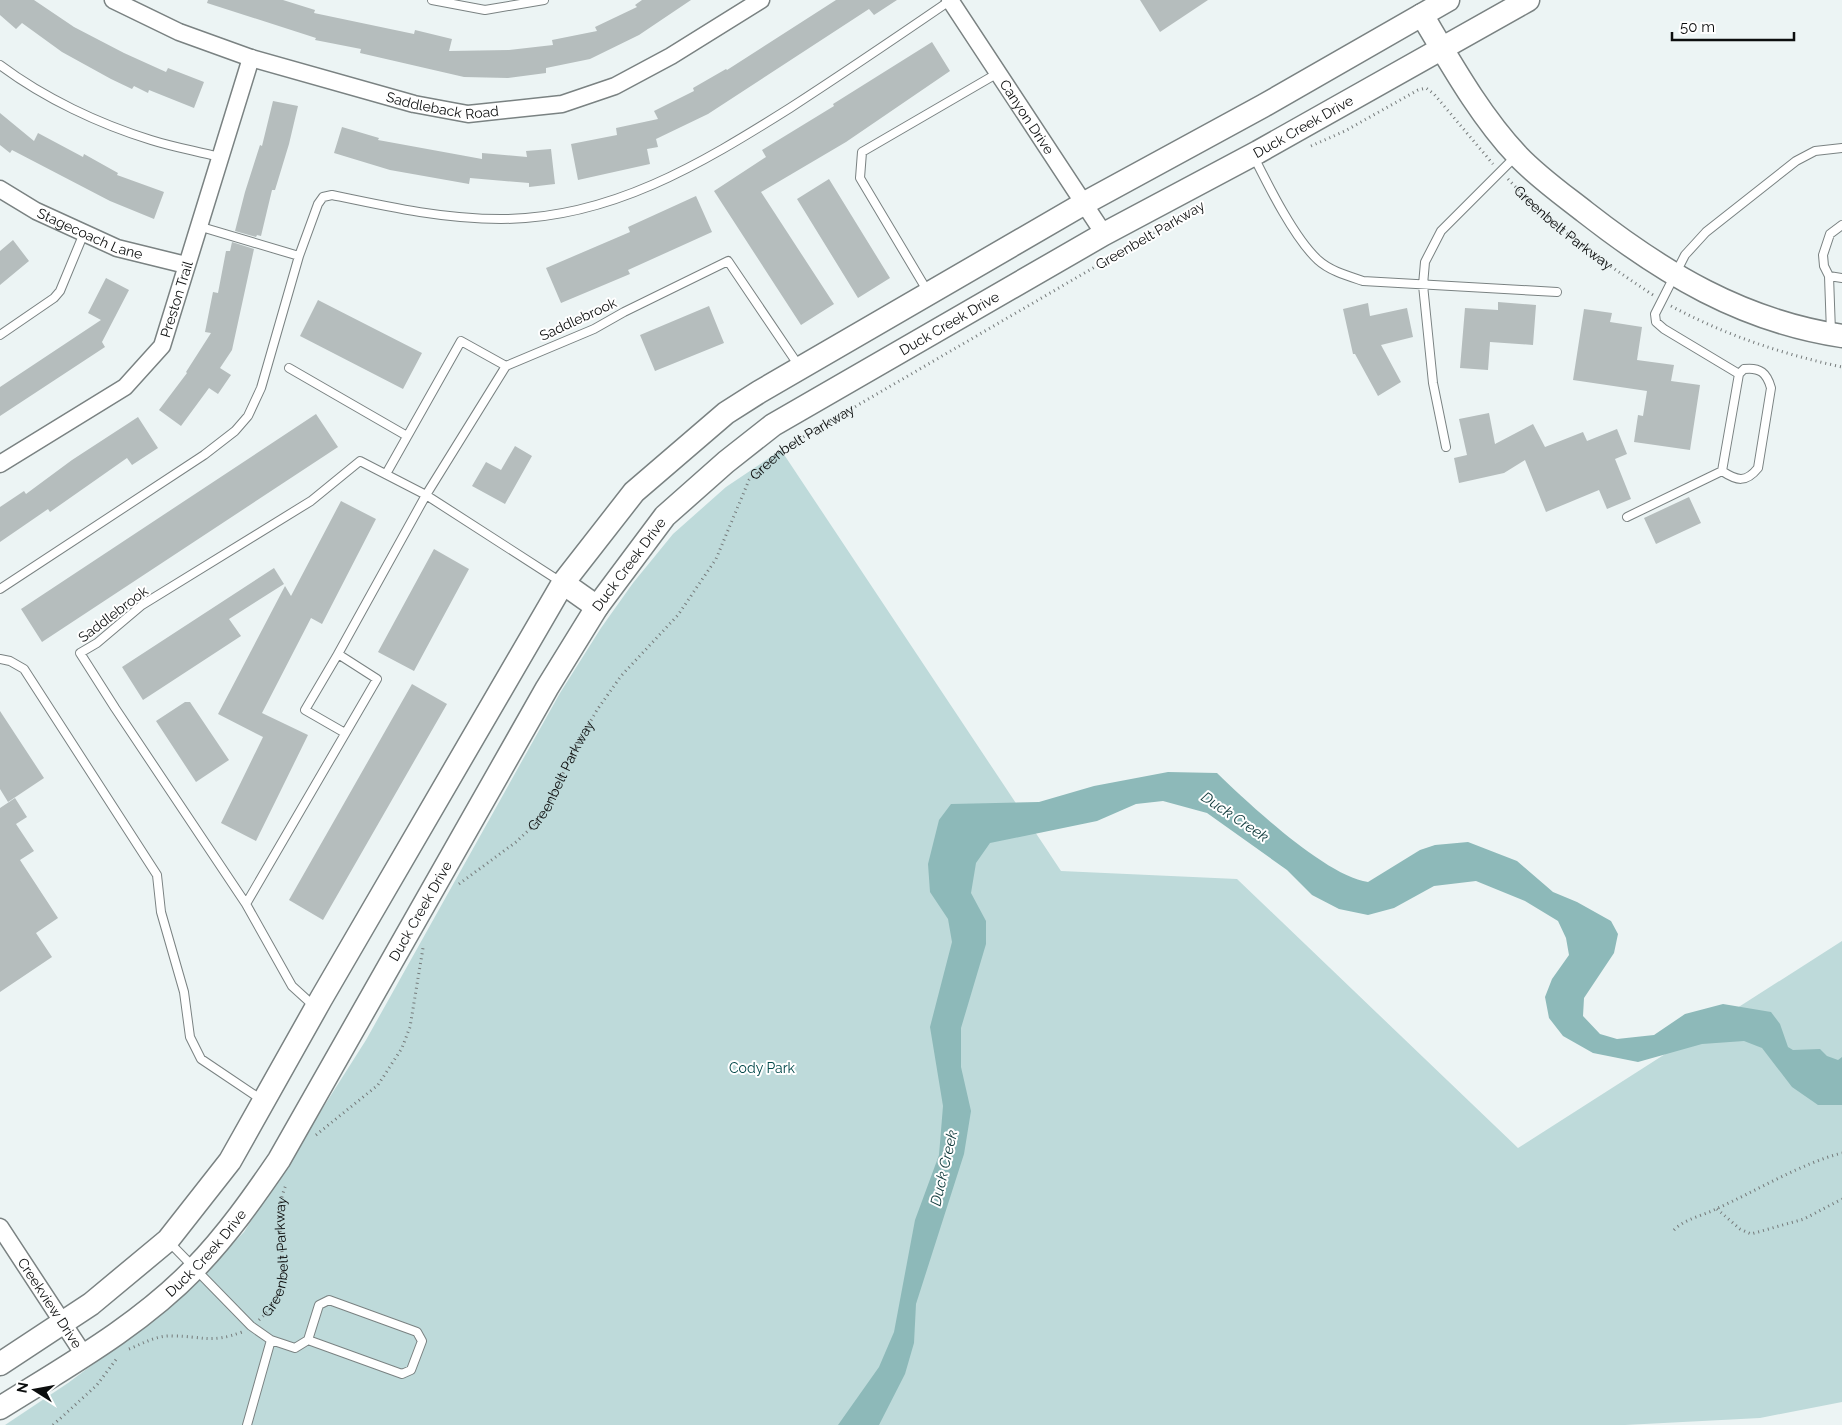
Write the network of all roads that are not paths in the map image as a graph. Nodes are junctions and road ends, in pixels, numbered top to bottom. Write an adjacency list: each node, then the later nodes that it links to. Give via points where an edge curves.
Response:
1 (113, 0): 10 (street, Saddleback Road, via 178,32)
2 (432, 0): 3 (lane, via 485,10)
3 (544, 0)
4 (761, 0): 10 (street, Saddleback Road, via 671,56 615,86 553,105 468,114 414,104)
5 (951, 0): 12 (street, Canyon Drive); 23 (lane, via 722,151 656,185 608,202 553,214 502,219 421,214 332,195 323,197 318,204)
6 (1448, 0): 8 (main road)
7 (1528, 0): 9 (main road, Duck Creek Drive)
8 (1422, 15): 9 (main road, Greenbelt Parkway); 18 (main road)
9 (1442, 49): 14 (main road, Duck Creek Drive); 15 (main road, Greenbelt Parkway)
10 (251, 58): 16 (street, Preston Trail)
11 (0, 65): 16 (lane, via 76,110 151,140)
12 (998, 73): 18 (street, Canyon Drive); 30 (lane, via 862,152 860,178)
13 (1842, 148): 25 (lane, via 1815,151 1796,161 1706,232 1685,255)
14 (1253, 154): 22 (main road, Duck Creek Drive); 28 (lane, via 1296,232 1318,260 1339,273 1363,281)
15 (1517, 155): 25 (main road, Greenbelt Parkway, via 1561,194 1634,250); 28 (lane, via 1441,231 1425,262)
16 (219, 157): 20 (street, Preston Trail)
17 (0, 189): 21 (street, Stagecoach Lane, via 36,211)
18 (1083, 204): 22 (street, Canyon Drive); 30 (main road)
19 (1842, 225): 26 (lane, via 1825,242 1823,261)
20 (198, 226): 23 (lane); 24 (street, Preston Trail)
21 (84, 232): 24 (street, Stagecoach Lane, via 117,248); 31 (lane, via 60,291)
22 (1104, 234): 37 (main road, Duck Creek Drive)
23 (299, 256): 46 (lane, via 260,388 248,416 235,431 204,455)
24 (186, 265): 40 (street, Preston Trail, via 162,346 125,387)
25 (1674, 275): 32 (main road, Greenbelt Parkway, via 1760,316); 36 (lane, via 1655,314 1656,322)
26 (1829, 276): 27 (lane); 32 (lane)
27 (1842, 278)
28 (1423, 285): 29 (lane); 39 (lane, via 1433,384)
29 (1558, 292)
30 (929, 293): 35 (main road)
31 (0, 335)
32 (1837, 335)
33 (506, 366): 35 (lane, Saddlebrook, via 594,329 728,261); 38 (lane, via 460,341); 43 (lane)
34 (289, 368): 38 (lane)
35 (800, 368): 37 (main road); 45 (main road, via 726,413 634,492)
36 (1739, 374): 41 (lane); 41 (lane, via 1744,369 1762,370 1772,388 1758,468 1752,477 1745,480 1732,478)
37 (821, 398): 47 (main road, Duck Creek Drive, via 773,425 665,516)
38 (408, 436): 42 (lane)
39 (1446, 447)
40 (0, 464)
41 (1722, 471): 44 (lane)
42 (386, 474): 43 (lane, Saddlebrook); 51 (lane, Saddlebrook, via 360,460 312,501 142,605 80,653)
43 (426, 495): 45 (lane, Saddlebrook); 48 (lane)
44 (1627, 517)
45 (563, 584): 47 (main road); 52 (main road)
46 (0, 589)
47 (597, 606): 56 (main road, Duck Creek Drive, via 547,688 279,1160 239,1219)
48 (338, 654): 50 (lane, via 377,678); 50 (lane, via 305,710)
49 (0, 659): 53 (lane, via 24,669 157,875 161,912 184,992 190,1037 201,1059)
50 (345, 733): 51 (lane)
51 (246, 904): 52 (lane, Saddlebrook, via 292,986)
52 (316, 1008): 53 (main road)
53 (264, 1101): 55 (main road, via 230,1161)
54 (0, 1227): 57 (street, Creekview Drive)
55 (168, 1240): 56 (lane); 57 (main road, via 91,1304)
56 (194, 1269): 58 (lane, via 251,1326); 60 (main road, Duck Creek Drive, via 126,1327)
57 (62, 1323): 60 (street, Creekview Drive); 61 (main road)
58 (270, 1340): 59 (lane, via 295,1348); 63 (lane)
59 (308, 1340): 59 (lane, via 319,1305 329,1300 417,1332 422,1341 411,1370 402,1374)
60 (84, 1355): 62 (main road, Duck Creek Drive)
61 (0, 1364)
62 (0, 1408)
63 (247, 1425)

